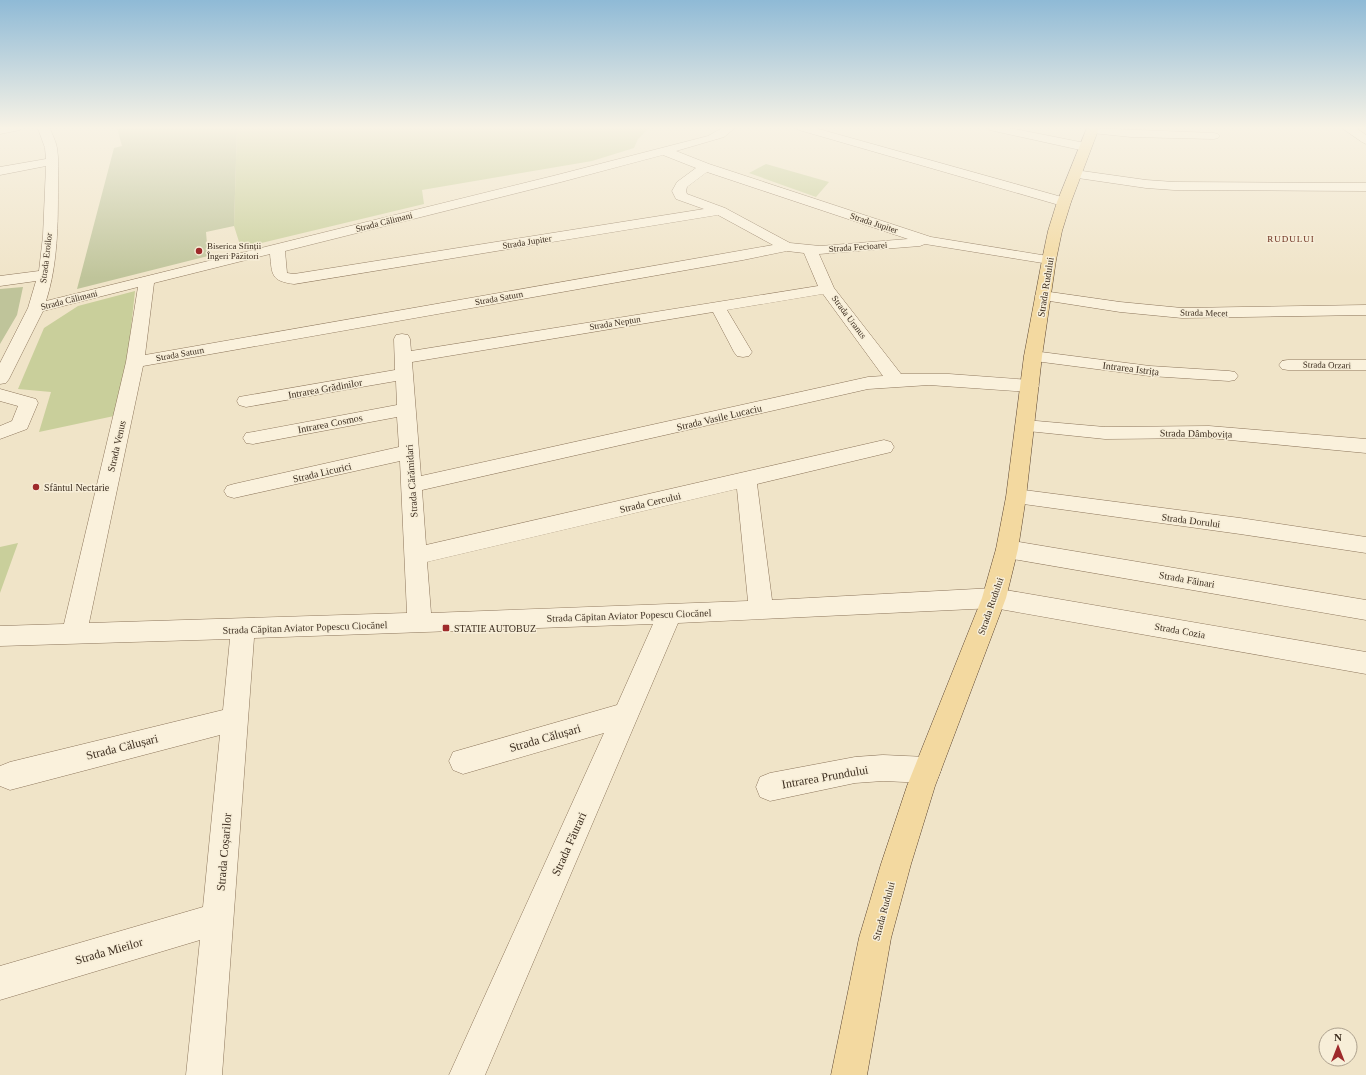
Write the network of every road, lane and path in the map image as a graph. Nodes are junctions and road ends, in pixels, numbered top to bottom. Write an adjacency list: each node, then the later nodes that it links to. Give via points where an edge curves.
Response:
1 (52, 178): 16 (street, Strada Eroilor, via 50,239)
2 (560, 178): 13 (street, Strada Călimani)
3 (691, 178): 10 (street, via 678,191 681,196)
4 (739, 178): 11 (street, Strada Jupiter)
5 (980, 178): 9 (street)
6 (1073, 178): 9 (main road, Strada Rudului)
7 (1105, 178): 8 (street, via 1174,186)
8 (1366, 187)
9 (1064, 202): 15 (main road, Strada Rudului)
10 (720, 211): 12 (street); 13 (street, Strada Jupiter, via 294,279 280,275)
11 (929, 241): 14 (street, Strada Fecioarei); 15 (street, Strada Jupiter)
12 (787, 247): 14 (street, Strada Fecioarei); 27 (street, Strada Saturn)
13 (276, 248): 18 (street, Strada Călimani)
14 (810, 250): 19 (street, Strada Uranus)
15 (1049, 260): 20 (main road, Strada Rudului)
16 (45, 275): 17 (street); 22 (street, Strada Eroilor)
17 (0, 281)
18 (147, 281): 22 (street, Strada Călimani); 27 (street, Strada Venus)
19 (827, 288): 21 (street, Strada Neptun); 32 (street, Strada Uranus)
20 (1043, 296): 23 (street, Strada Mecet, via 1182,313); 25 (main road, Strada Rudului)
21 (717, 306): 24 (street); 26 (street, Strada Neptun)
22 (36, 308): 31 (street, Strada Eroilor)
23 (1366, 310)
24 (743, 352)
25 (1033, 356): 30 (street, Intrarea Istrița, via 1150,371); 33 (main road, Strada Rudului)
26 (403, 357): 35 (street, Intrarea Grădinilor); 36 (street, Strada Cărămidari)
27 (135, 362): 56 (street, Strada Venus)
28 (1288, 365): 29 (street, Strada Orzari)
29 (1366, 365)
30 (1229, 376)
31 (0, 379)
32 (895, 379): 33 (street, Strada Vasile Lucaciu, via 922,378); 44 (street, Strada Vasile Lucaciu)
33 (1030, 386): 37 (main road, Strada Rudului)
34 (0, 395): 38 (street, via 29,403 20,425)
35 (246, 401)
36 (406, 409): 39 (street, Intrarea Cosmos); 42 (street, Strada Cărămidari)
37 (1025, 426): 40 (street, Strada Dâmbovița, via 1105,433 1209,432); 46 (main road, Strada Rudului)
38 (0, 433)
39 (253, 438)
40 (1366, 446)
41 (884, 448): 43 (street, Strada Cercului)
42 (409, 452): 44 (street, Strada Cărămidari); 45 (street, Strada Licurici)
43 (746, 480): 49 (street, Strada Cercului); 51 (street)
44 (411, 485): 49 (street, Strada Cărămidari)
45 (234, 491)
46 (1016, 497): 47 (street, Strada Dorului, via 1240,526); 48 (main road, Strada Rudului)
47 (1366, 546)
48 (1007, 549): 50 (main road, Strada Rudului); 52 (street, Strada Făinari)
49 (416, 556): 54 (street, Strada Cărămidari)
50 (994, 598): 51 (street, Strada Căpitan Aviator Popescu Ciocănel); 58 (street, Strada Cozia); 62 (main road, Strada Rudului)
51 (761, 610): 53 (street, Strada Căpitan Aviator Popescu Ciocănel)
52 (1366, 610)
53 (670, 613): 54 (street, Strada Căpitan Aviator Popescu Ciocănel); 59 (street, Strada Făurari)
54 (420, 623): 55 (street, Strada Căpitan Aviator Popescu Ciocănel)
55 (243, 629): 56 (street, Strada Căpitan Aviator Popescu Ciocănel); 60 (street, Strada Coșarilor)
56 (74, 634): 57 (street, Strada Căpitan Aviator Popescu Ciocănel)
57 (0, 636)
58 (1366, 663)
59 (626, 714): 61 (street, Strada Călușari); 68 (street, Strada Făurari)
60 (234, 719): 63 (street, Strada Călușari); 65 (street, Strada Coșarilor)
61 (463, 761)
62 (927, 770): 64 (street, Intrarea Prundului, via 855,770); 69 (main road, Strada Rudului, via 875,938)
63 (10, 776)
64 (770, 787)
65 (218, 919): 66 (street, Strada Mieilor); 67 (street, Strada Coșarilor)
66 (0, 983)
67 (204, 1075)
68 (467, 1075)
69 (849, 1075)

